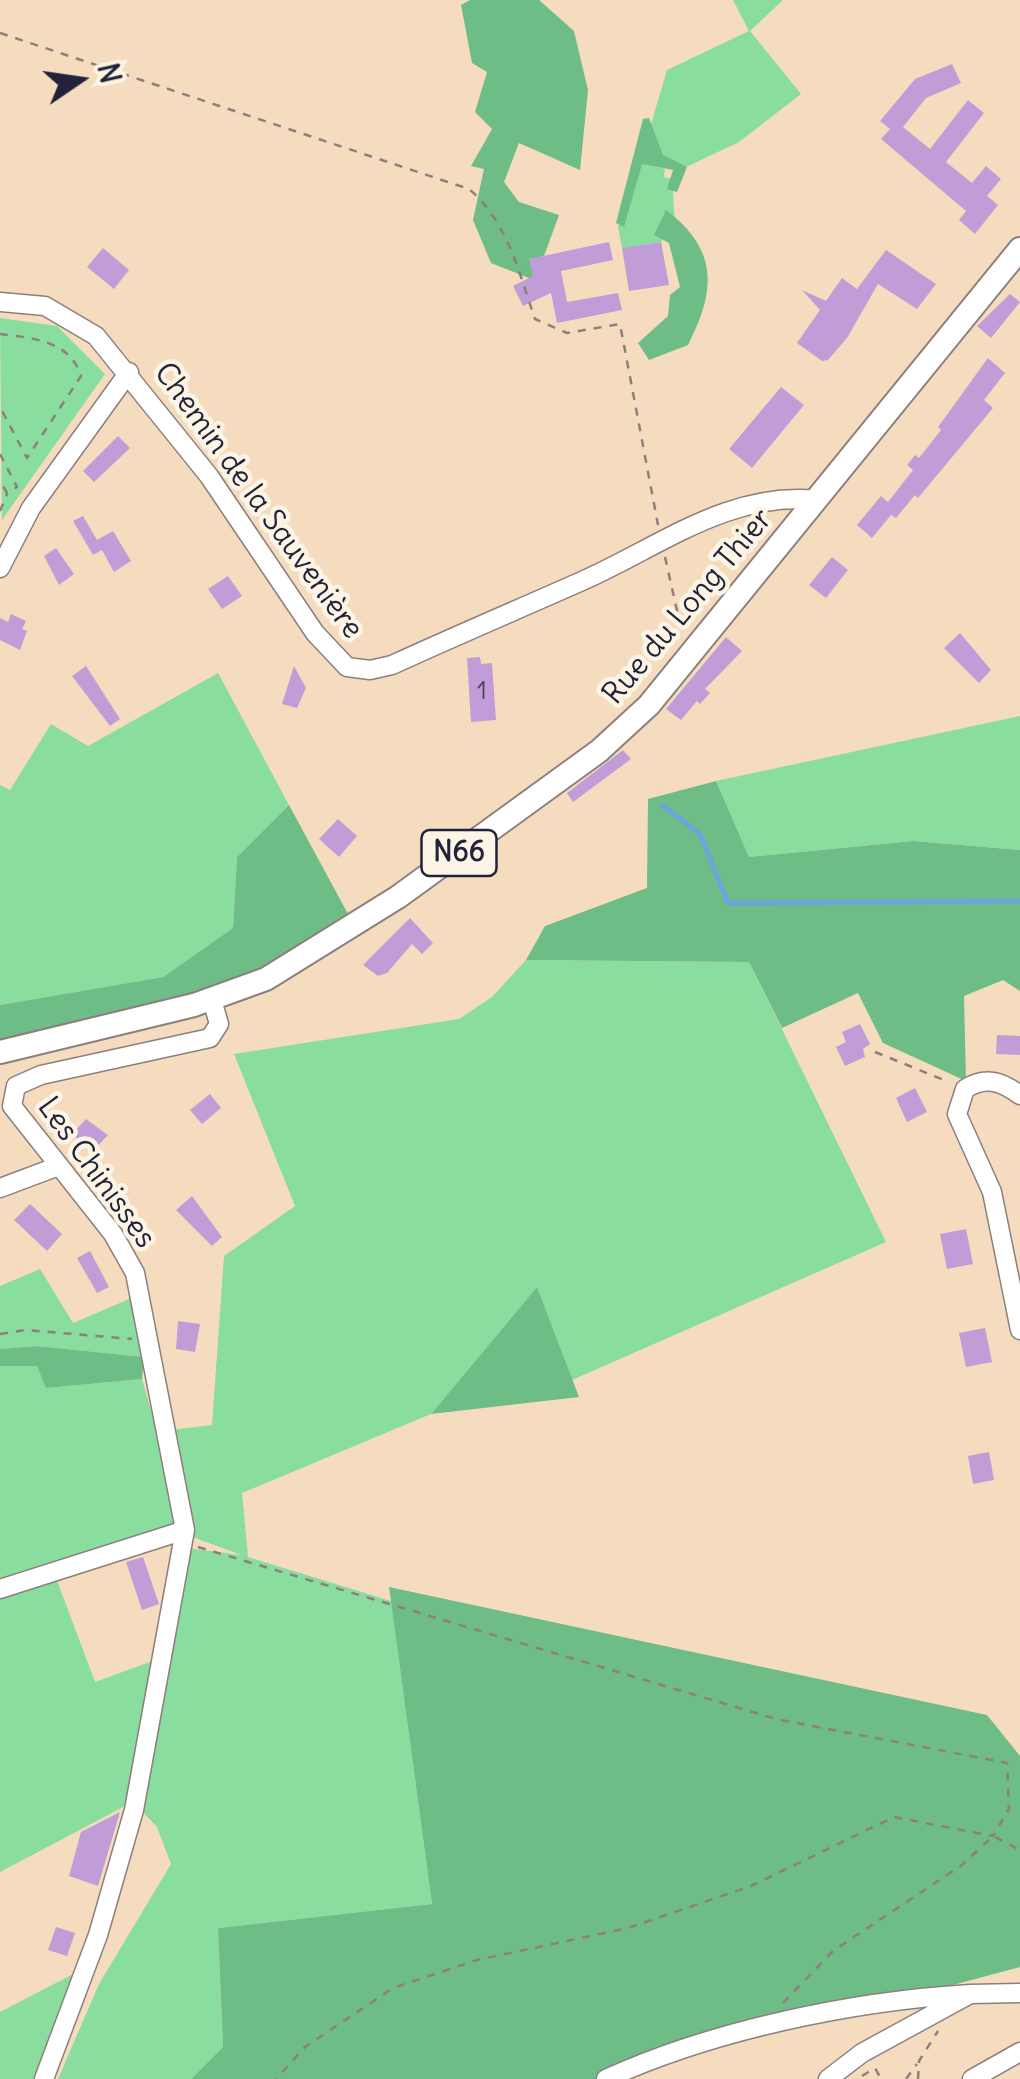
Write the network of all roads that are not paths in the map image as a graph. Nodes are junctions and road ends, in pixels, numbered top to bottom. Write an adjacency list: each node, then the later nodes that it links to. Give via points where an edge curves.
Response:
1 (1020, 250): 4 (main road, Rue du Long Thier / N66)
2 (0, 302): 3 (street, Chemin de la Sauvenière, via 45,306 67,317 96,336)
3 (129, 372): 4 (street, Chemin de la Sauvenière, via 315,633 347,667 392,664 730,507); 5 (street, via 31,508)
4 (817, 500): 6 (main road, Rue du Long Thier / N66, via 627,728 412,886 266,979)
5 (0, 568)
6 (212, 1000): 7 (main road, Rue du Long Thier / N66); 9 (street, Les Chinisses, via 219,1024 210,1038 41,1074 16,1086 12,1106)
7 (0, 1052)
8 (1020, 1095): 11 (street, via 995,1080 977,1081 964,1088 957,1114 992,1192)
9 (56, 1167): 10 (street); 12 (street, Les Chinisses, via 114,1234 135,1273)
10 (0, 1188)
11 (1020, 1330)
12 (184, 1536): 13 (street); 17 (street, Les Chinisses, via 134,1810 98,1935)
13 (0, 1589)
14 (1020, 1993): 15 (street)
15 (970, 1994): 18 (street, via 907,1998 741,2032); 19 (street)
16 (1020, 2052): 20 (street)
17 (44, 2079)
18 (606, 2079)
19 (828, 2079)
20 (972, 2079)

